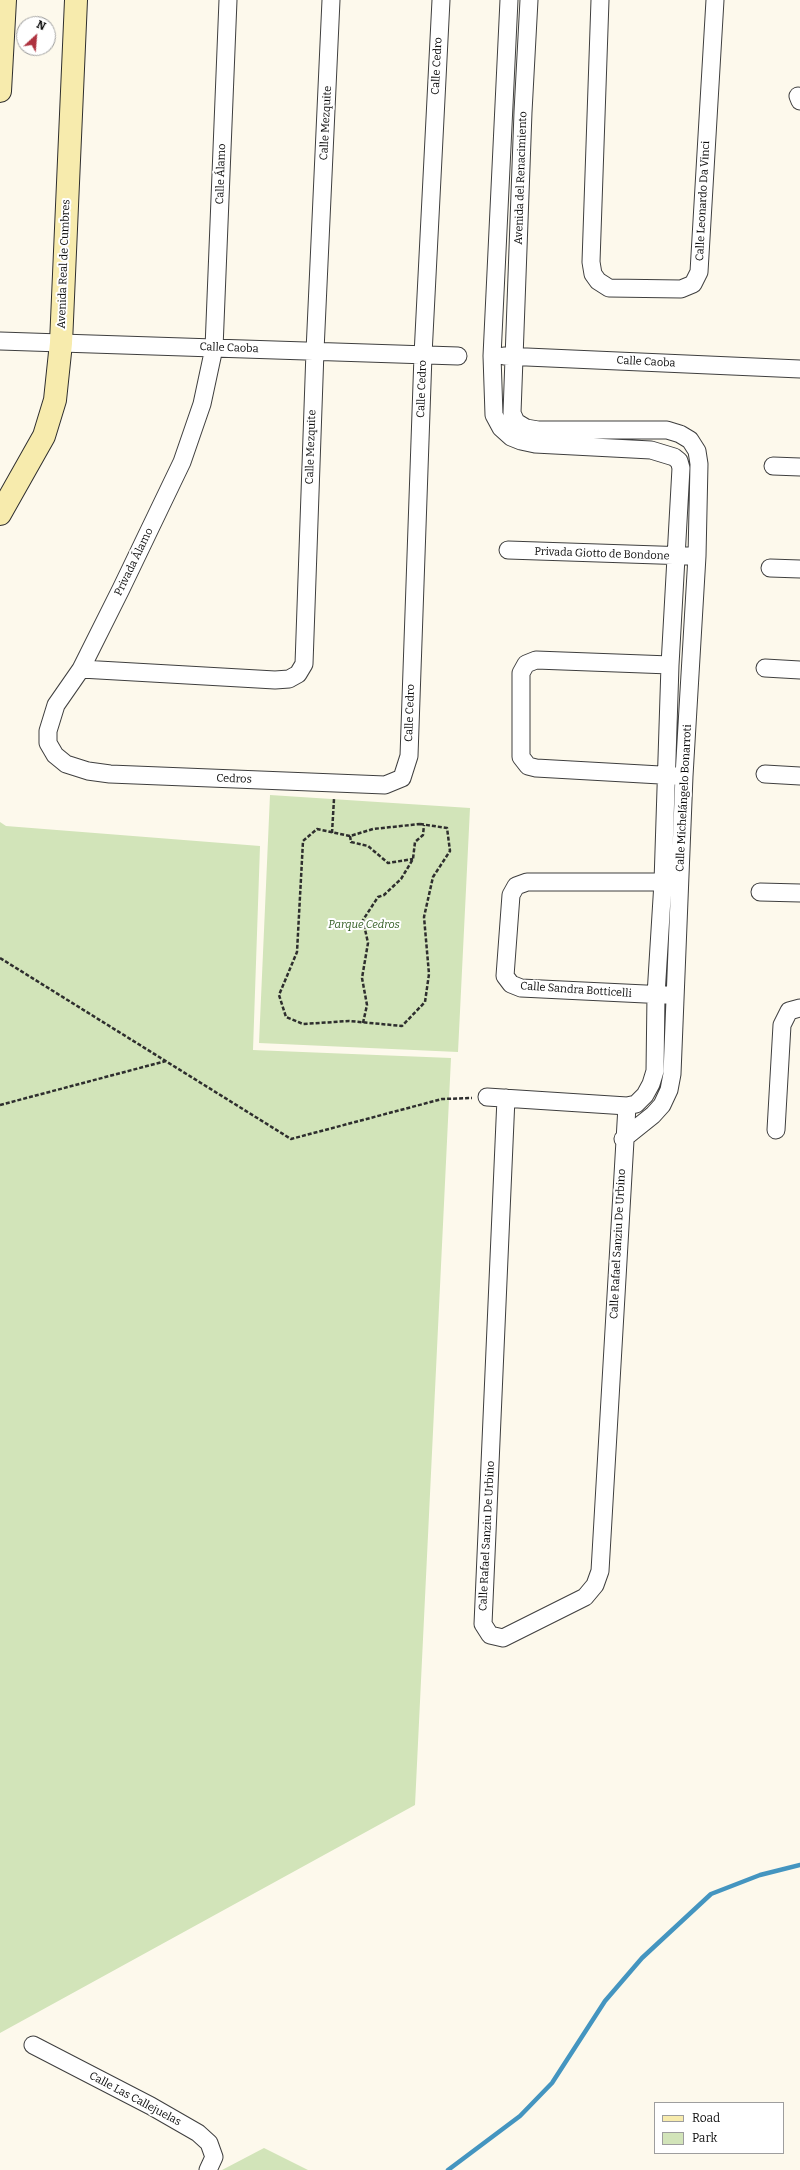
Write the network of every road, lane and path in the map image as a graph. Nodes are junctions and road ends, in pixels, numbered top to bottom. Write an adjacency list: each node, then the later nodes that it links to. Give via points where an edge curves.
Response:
1 (6, 0): 10 (street)
2 (76, 0): 12 (street, Avenida Real de Cumbres)
3 (228, 0): 13 (street, Calle Álamo)
4 (331, 0): 14 (street, Calle Mezquite)
5 (441, 0): 15 (street, Calle Cedro)
6 (509, 0): 17 (street, Avenida del Renacimiento)
7 (529, 0): 18 (street, Avenida del Renacimiento)
8 (600, 0): 9 (street, Calle Leonardo Da Vinci, via 591,262 593,274 609,288 681,290 693,284 699,272)
9 (715, 0)
10 (0, 91)
11 (0, 341): 12 (street, Calle Caoba)
12 (61, 343): 13 (street, Calle Caoba); 25 (street, Avenida Real de Cumbres, via 51,418 44,436)
13 (214, 348): 14 (street, Calle Caoba); 33 (street, Privada Álamo, via 202,404 182,462)
14 (315, 351): 15 (street, Calle Caoba); 33 (street, Calle Mezquite, via 304,664 298,674 289,679 275,680)
15 (423, 355): 16 (street, Calle Caoba); 40 (street, Calle Cedro, via 409,756)
16 (458, 356)
17 (492, 356): 18 (street, Calle Caoba); 20 (street, Avenida del Renacimiento, via 494,415)
18 (515, 356): 19 (street, Calle Caoba); 20 (street, Avenida del Renacimiento, via 512,413)
19 (800, 369)
20 (508, 425): 21 (street, via 538,430 667,430); 22 (street, via 511,437 535,444 651,450)
21 (690, 440): 22 (street); 28 (street, Calle Michelángelo Bonarroti, via 697,451 698,464)
22 (674, 457): 27 (street, Calle Michelángelo Bonarroti, via 679,461 681,468)
23 (773, 466): 24 (street)
24 (800, 467)
25 (1, 509)
26 (508, 550): 27 (street, Privada Giotto de Bondone)
27 (677, 556): 28 (street, Privada Giotto de Bondone); 31 (street, Calle Michelángelo Bonarroti)
28 (697, 556): 38 (street, Calle Michelángelo Bonarroti)
29 (770, 568): 30 (street)
30 (800, 569)
31 (670, 665): 37 (street, Calle Michelángelo Bonarroti); 37 (street, via 536,660 526,664 521,673 520,757 528,766)
32 (765, 668): 34 (street)
33 (81, 669): 35 (street, Privada Álamo, via 56,705 48,731 48,743 55,755)
34 (800, 670)
35 (66, 764): 41 (street, Cedros, via 110,774)
36 (764, 774): 39 (street)
37 (667, 776): 38 (street); 46 (street, Calle Michelángelo Bonarroti)
38 (684, 776): 51 (street, Calle Michelángelo Bonarroti)
39 (800, 776)
40 (402, 778): 41 (street, Cedros, via 385,785)
41 (335, 783): 43 (path)
42 (424, 825): 44 (path, via 373,829); 45 (path, via 423,835 414,842); 53 (path, via 447,828 450,851 433,877 424,917 429,974 425,1002 402,1026)
43 (332, 833): 44 (path); 53 (path, via 317,829 303,841 297,952 280,995 286,1017 303,1024 349,1021)
44 (350, 836): 45 (path, via 350,842 368,846 388,863)
45 (413, 859): 53 (path, via 401,879 384,895 378,897 363,920 368,943 362,978 367,1005)
46 (663, 882): 50 (street, Calle Michelángelo Bonarroti); 50 (street, Calle Sandra Botticelli, via 527,882 516,886 511,895 505,976 511,984 521,988)
47 (760, 892): 48 (street)
48 (800, 893)
49 (0, 958): 54 (path)
50 (656, 995): 51 (street, Calle Sandra Botticelli); 58 (street, Calle Michelángelo Bonarroti, via 655,1072 645,1095 636,1104)
51 (674, 995): 60 (street, Calle Michelángelo Bonarroti, via 670,1090 653,1115)
52 (800, 1008): 59 (street, via 789,1011 782,1026)
53 (363, 1023)
54 (166, 1061): 55 (path, via 291,1139 442,1099); 57 (path)
55 (487, 1097): 56 (street)
56 (506, 1098): 58 (street); 60 (street, Calle Rafael Sanziu De Urbino, via 483,1624 490,1635 503,1638 584,1597 595,1584 600,1571)
57 (0, 1105)
58 (627, 1106): 60 (street, Calle Rafael Sanziu De Urbino)
59 (776, 1130)
60 (623, 1139)
61 (33, 2045): 62 (street, Calle Las Callejuelas, via 198,2133 209,2143 214,2157)
62 (208, 2170)

